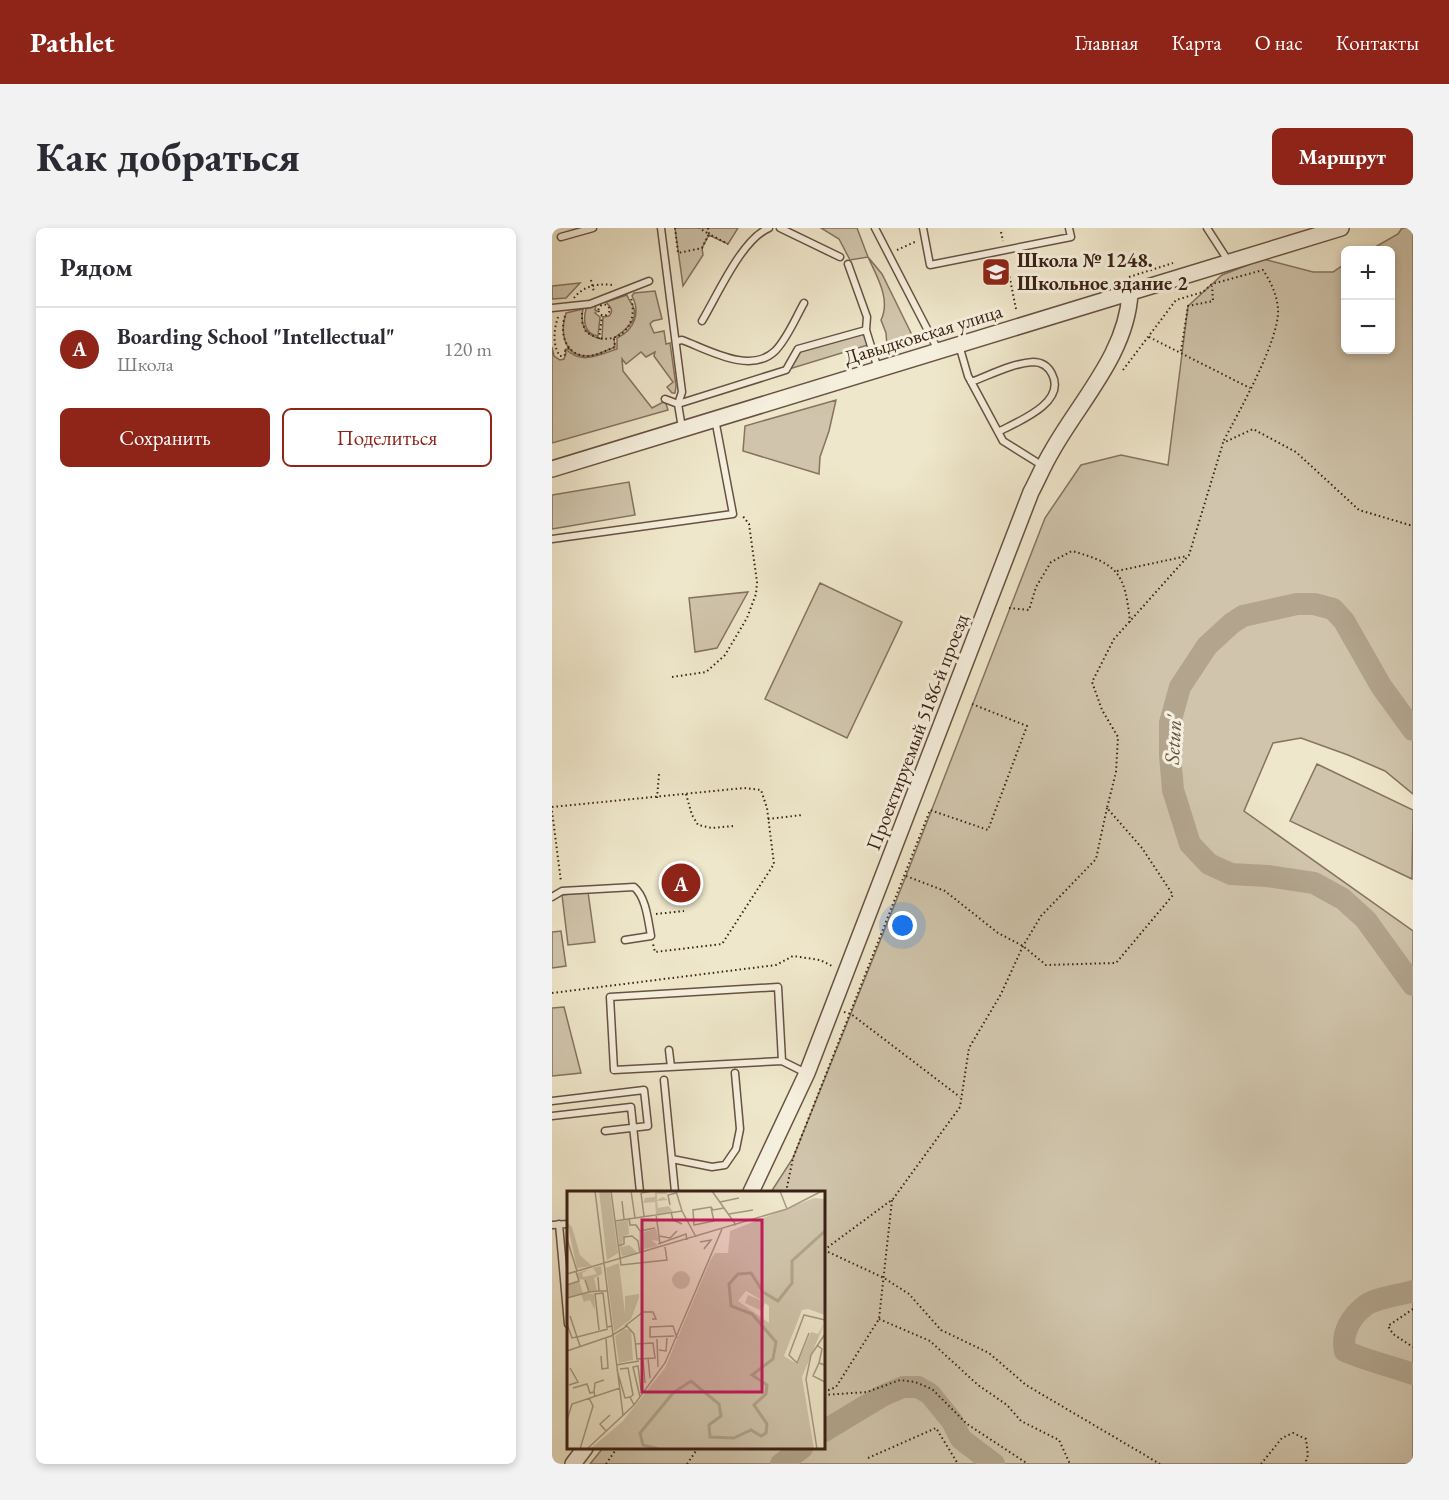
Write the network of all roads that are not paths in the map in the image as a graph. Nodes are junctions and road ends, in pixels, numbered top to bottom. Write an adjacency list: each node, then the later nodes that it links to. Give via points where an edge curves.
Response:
1 (593, 228): 10 (lane)
2 (661, 228): 20 (lane)
3 (770, 228): 18 (lane, via 746,246)
4 (780, 228): 11 (lane)
5 (874, 228): 22 (lane)
6 (923, 228): 7 (lane, via 930,265 1071,237)
7 (1069, 228)
8 (1207, 228): 12 (lane)
9 (1341, 228): 12 (street, Давыдковская улица)
10 (561, 237)
11 (840, 257)
12 (1230, 263): 15 (street, Давыдковская улица)
13 (848, 264): 19 (lane, via 867,317)
14 (649, 281): 17 (lane, via 585,304)
15 (1130, 293): 21 (street, Давыдковская улица); 30 (street, Проектируемый 5186-й проезд, via 1126,322 1116,349)
16 (804, 303): 20 (lane, via 775,351 757,359 723,357)
17 (552, 308)
18 (702, 321)
19 (866, 330): 23 (lane); 26 (lane, via 798,349 786,370)
20 (677, 341): 26 (lane, via 682,392)
21 (959, 345): 22 (street, Давыдковская улица); 24 (lane)
22 (939, 351): 23 (street, Давыдковская улица)
23 (878, 369): 27 (street, Давыдковская улица)
24 (971, 382): 29 (lane); 29 (lane, via 1025,363 1037,362 1052,372 1055,380 1050,400)
25 (665, 399): 26 (lane)
26 (678, 404): 28 (lane)
27 (715, 418): 28 (street, Давыдковская улица); 32 (lane, via 733,514)
28 (682, 428): 31 (street, Давыдковская улица)
29 (998, 432): 30 (lane, via 1003,441)
30 (1044, 467): 39 (street, Проектируемый 5186-й проезд, via 1031,492)
31 (552, 469)
32 (552, 539)
33 (552, 897): 34 (lane, via 562,891 634,887 648,916 651,936)
34 (625, 940)
35 (669, 1050): 37 (lane)
36 (782, 1060): 37 (lane); 37 (lane, via 778,987 609,997 614,1070); 39 (lane)
37 (671, 1067)
38 (735, 1073): 45 (lane, via 740,1130 736,1149 725,1165 712,1167)
39 (807, 1073): 48 (street, Проектируемый 5186-й проезд)
40 (664, 1080): 45 (lane)
41 (552, 1101): 43 (lane, via 644,1090 648,1126)
42 (552, 1116): 43 (lane, via 631,1107)
43 (633, 1127): 44 (lane); 46 (lane)
44 (605, 1131)
45 (672, 1159): 47 (lane)
46 (640, 1191)
47 (675, 1191)
48 (751, 1191)
49 (556, 1225): 50 (lane)
50 (567, 1316)
51 (584, 1449): 52 (street)
52 (573, 1464)

